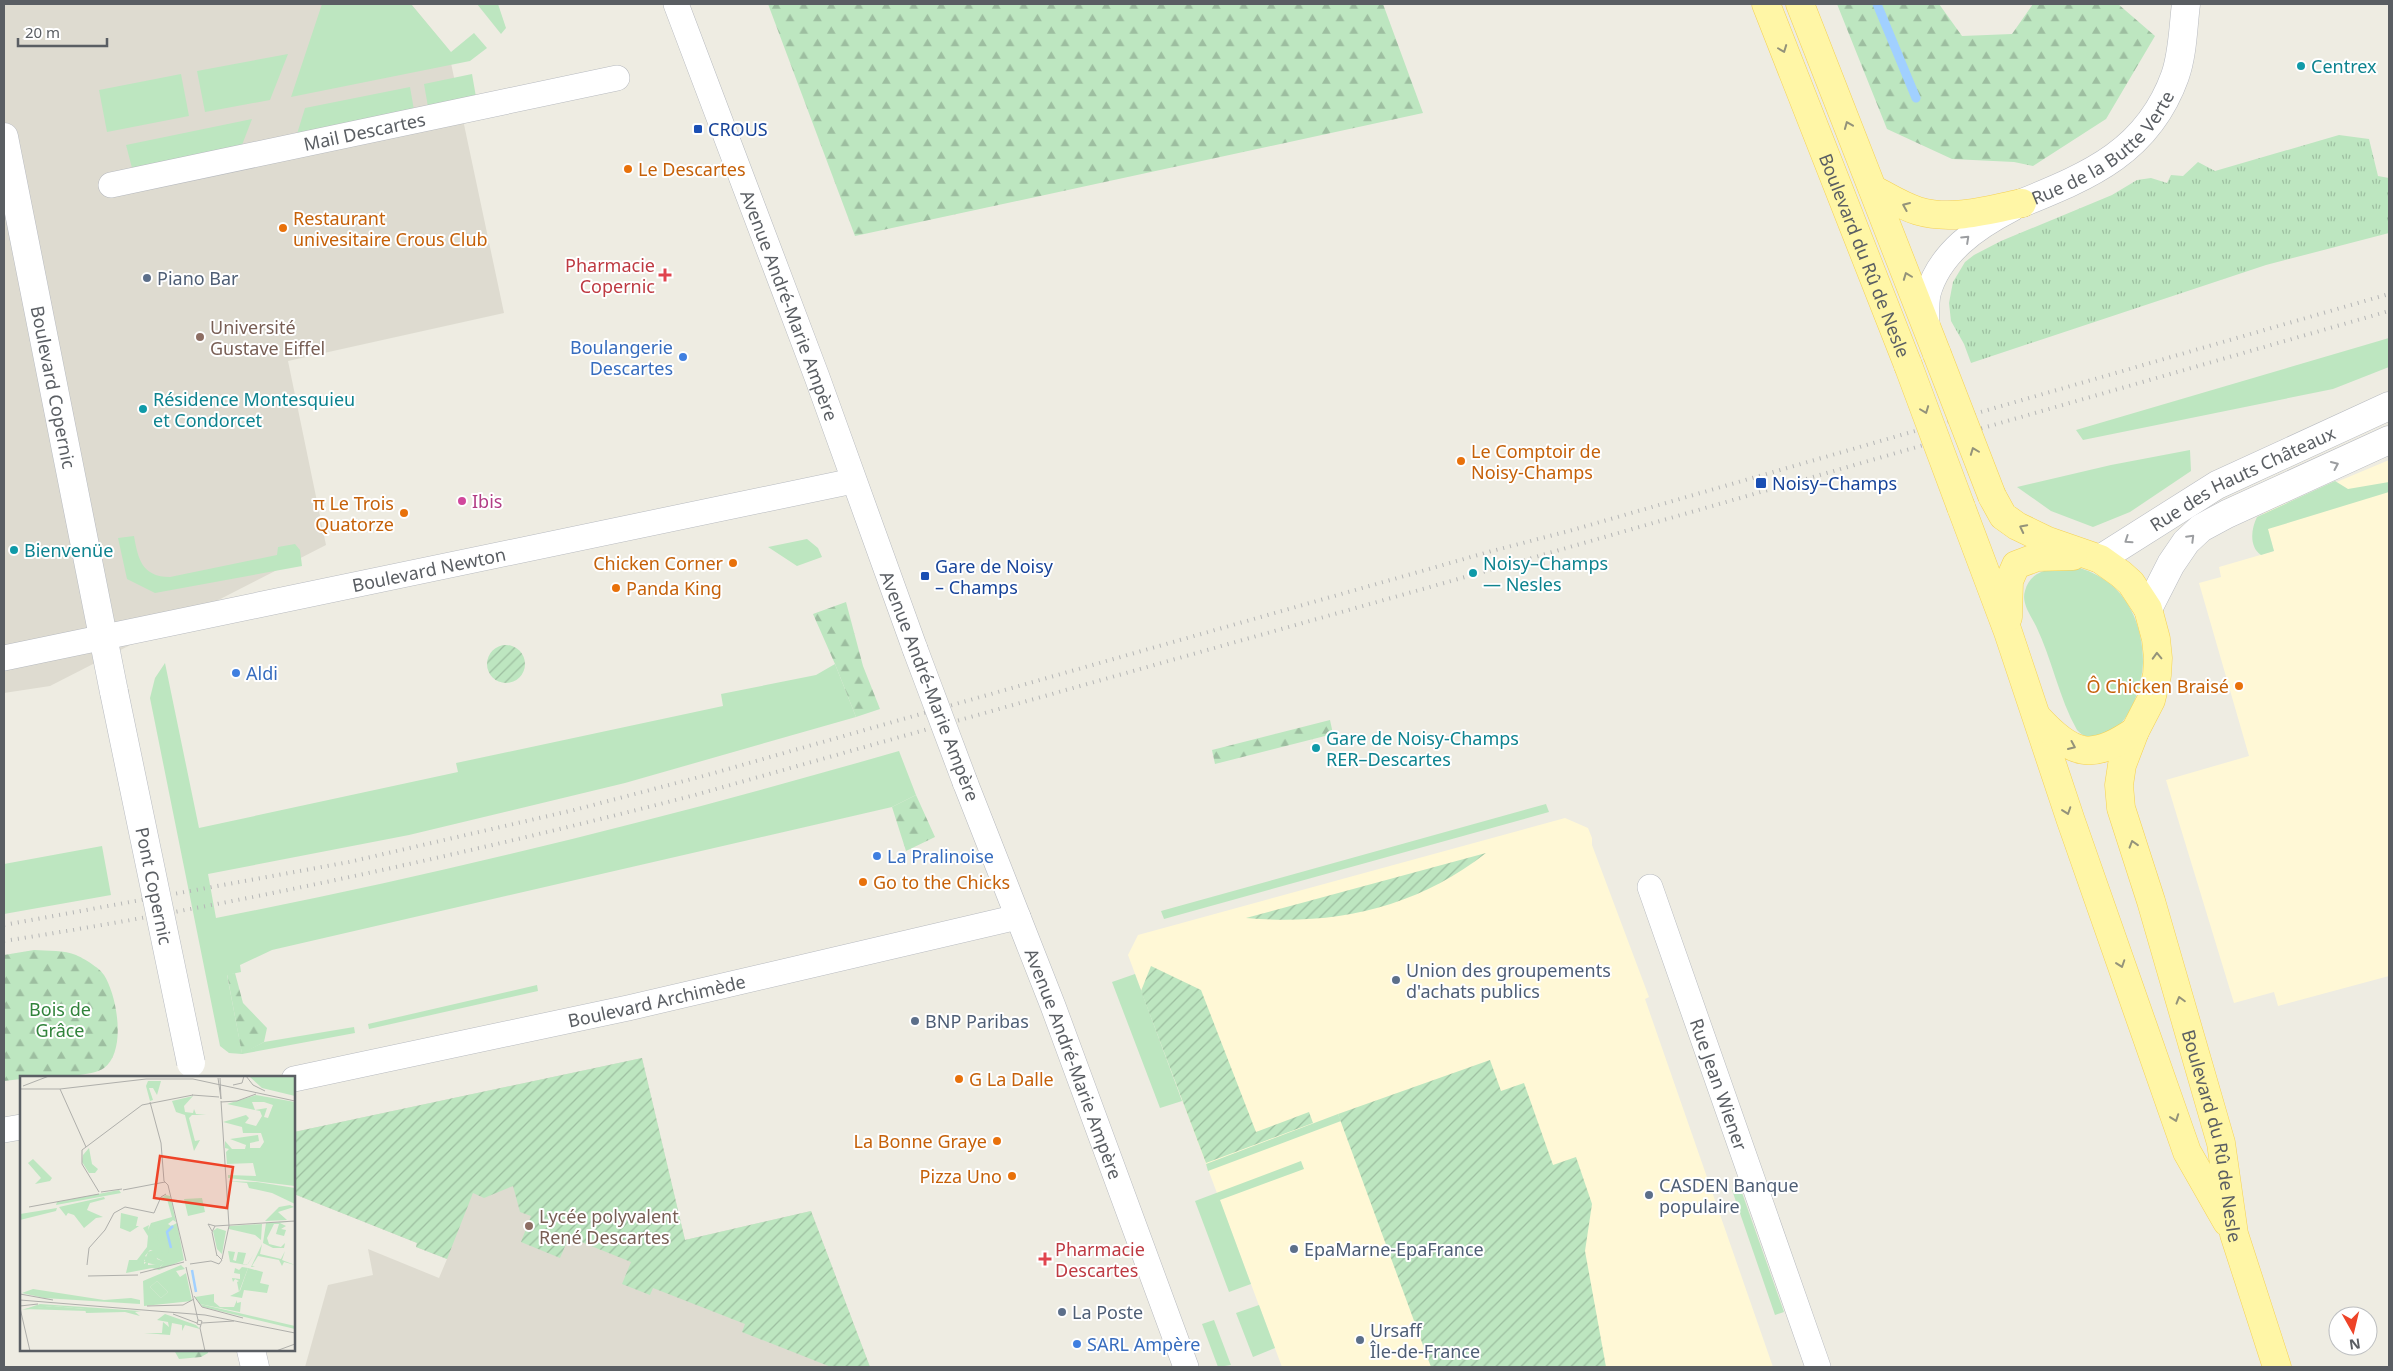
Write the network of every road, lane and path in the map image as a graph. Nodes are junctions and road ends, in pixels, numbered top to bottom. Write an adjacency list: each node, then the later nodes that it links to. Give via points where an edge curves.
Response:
1 (676, 4): 13 (street, Avenue André-Marie Ampère)
2 (1766, 4): 16 (main road, Boulevard du Rû de Nesle, one-way to 16, bridge, via 1908,365)
3 (1800, 4): 8 (main road, one-way to 3)
4 (2186, 4): 9 (street, Rue de la Butte Verte, via 2175,75 2140,136 2100,168)
5 (618, 78): 7 (street, Mail Descartes)
6 (4, 137): 17 (street, Boulevard Copernic)
7 (111, 185)
8 (1873, 188): 9 (main road, one-way to 8, via 1971,214 1938,215 1901,204); 10 (main road, one-way to 8)
9 (2022, 203): 10 (street, Rue de la Butte Verte, one-way to 9, via 1928,295 1941,265 1978,228)
10 (1927, 328): 14 (main road, one-way to 10, bridge, via 2048,541 2004,516 1992,496)
11 (2389, 406): 14 (street, Rue des Hauts Châteaux, one-way to 14, via 2217,486)
12 (2389, 440): 15 (street, Rue des Hauts Châteaux, one-way to 12, via 2171,564 2186,542 2201,528)
13 (853, 481): 17 (street, Boulevard Newton); 22 (street, Avenue André-Marie Ampère, bridge)
14 (2100, 559): 15 (main road, via 2131,583); 16 (main road, via 2066,555 2037,557 2016,565 2009,581)
15 (2148, 610): 20 (main road, Boulevard du Rû de Nesle, one-way to 15, via 2151,700 2157,675 2156,639)
16 (2008, 632): 19 (main road)
17 (103, 637): 18 (street, Boulevard Newton); 23 (street, Pont Copernic, bridge)
18 (4, 658)
19 (2036, 715): 20 (main road, one-way to 20, via 2066,744 2088,752 2116,744); 27 (main road, Boulevard du Rû de Nesle, one-way to 27, via 2187,1152)
20 (2135, 731): 27 (main road, Boulevard du Rû de Nesle, one-way to 20, via 2221,1143 2121,808 2119,785 2122,765)
21 (1650, 887): 31 (street, Rue Jean Wiener)
22 (1018, 917): 24 (street, Boulevard Archimède, via 628,1008); 30 (street, Avenue André-Marie Ampère)
23 (193, 1070)
24 (295, 1078)
25 (20, 1127): 26 (street)
26 (4, 1130)
27 (2234, 1234): 32 (main road)
28 (251, 1351): 29 (street)
29 (255, 1367)
30 (1186, 1367)
31 (1818, 1367)
32 (2277, 1367)

